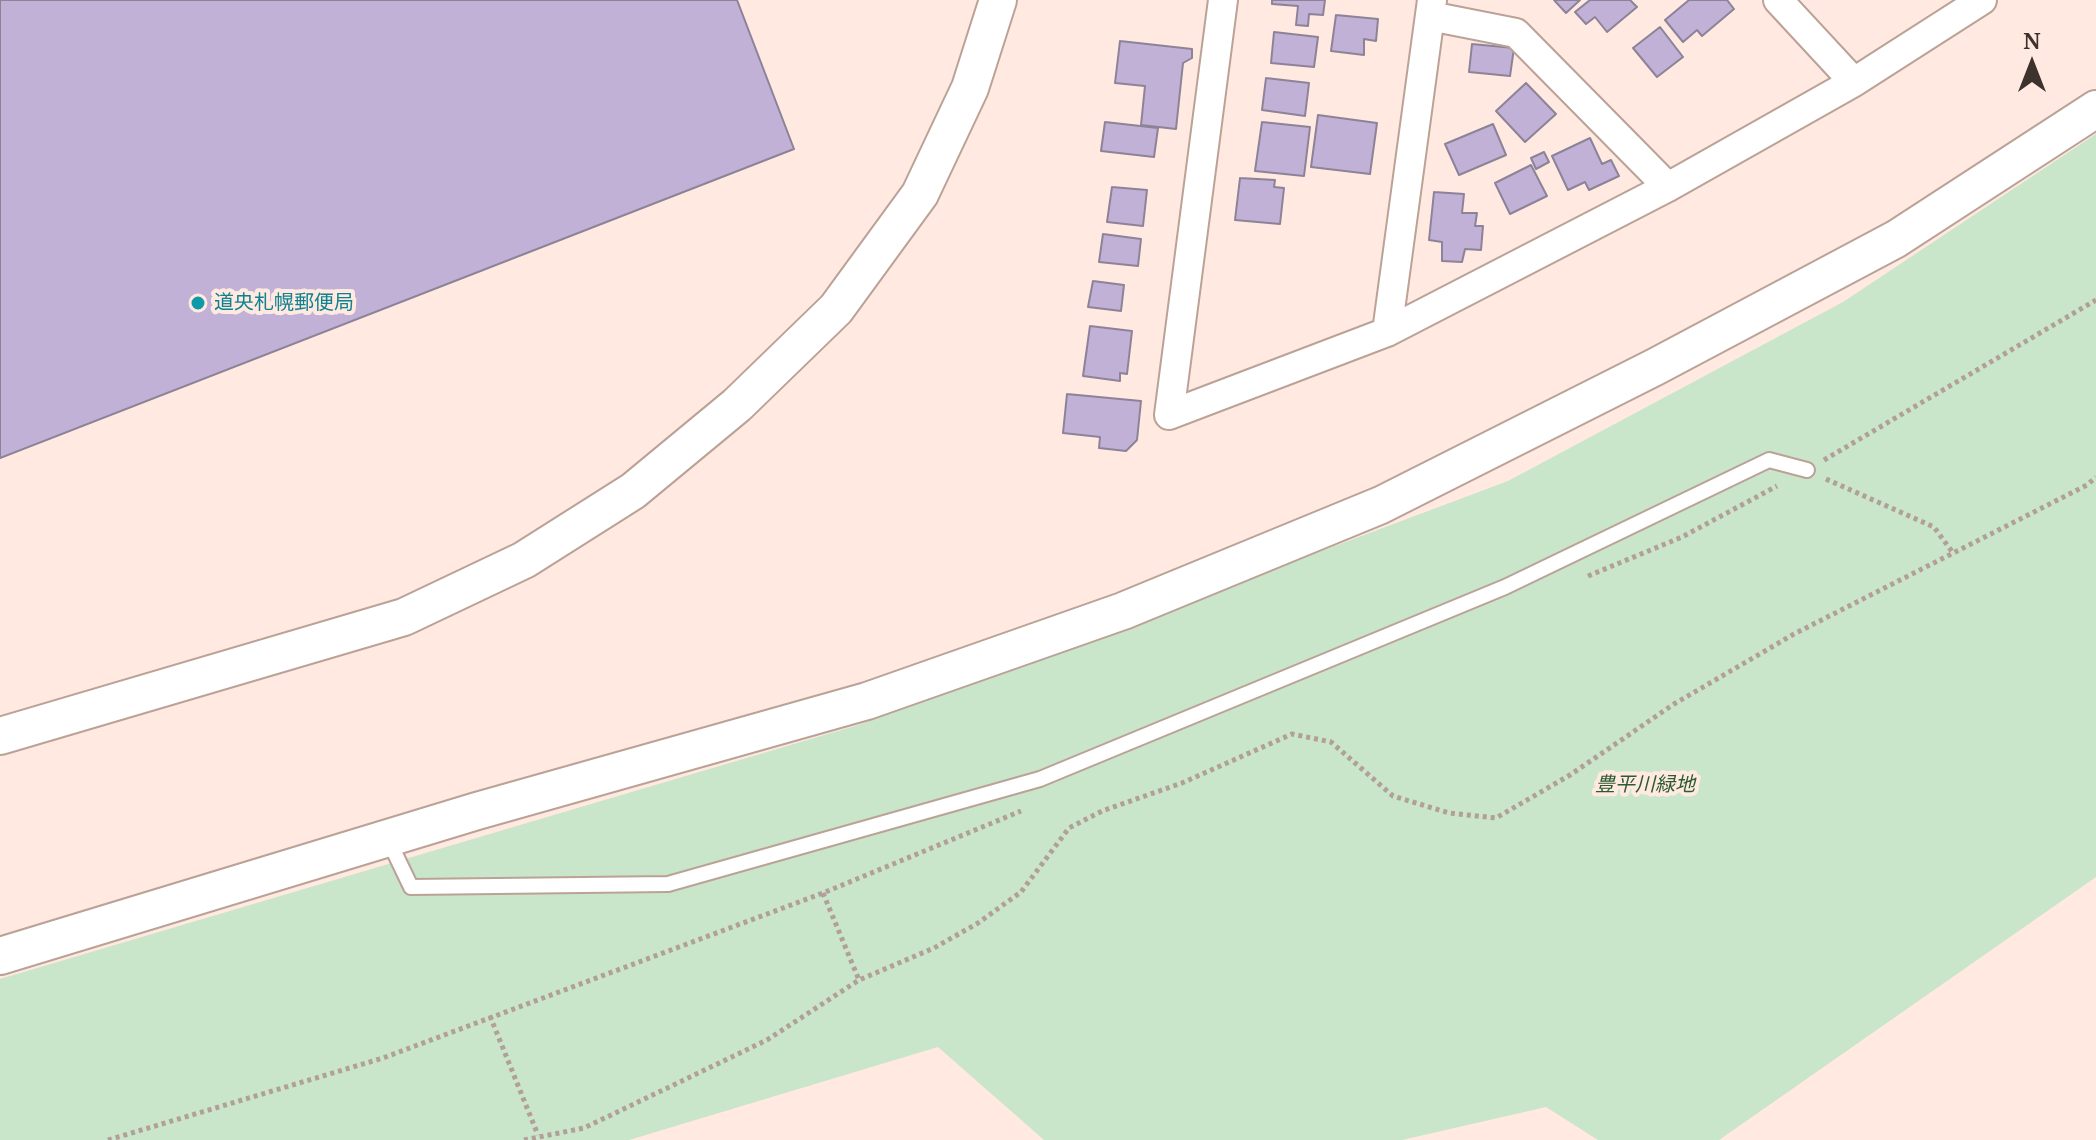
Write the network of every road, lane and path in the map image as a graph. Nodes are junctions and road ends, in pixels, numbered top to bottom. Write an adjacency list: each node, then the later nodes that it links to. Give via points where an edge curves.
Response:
1 (998, 0): 13 (street, via 970,88 920,194 845,296 737,405 633,491 524,560 404,617)
2 (1223, 0): 9 (street, via 1169,415)
3 (1778, 0): 6 (street)
4 (1982, 0): 6 (street)
5 (1431, 8): 8 (street, via 1516,33); 9 (street)
6 (1854, 82): 8 (street)
7 (2096, 109): 14 (street, via 1896,239 1381,505 1123,611 867,701)
8 (1668, 187): 9 (street)
9 (1387, 332)
10 (1807, 470): 12 (path, via 1934,527); 14 (lane, via 1769,460 1505,587 1040,779 668,884 411,887)
11 (2096, 477): 12 (path)
12 (1953, 553): 17 (path, via 1767,649 1496,818 1449,813 1393,796 1331,742 1292,734 1069,828 1021,892 934,948)
13 (0, 736)
14 (388, 838): 16 (street)
15 (823, 893): 17 (path)
16 (0, 956)
17 (859, 980): 19 (path, via 767,1040 667,1090 584,1128)
18 (490, 1016): 19 (path)
19 (538, 1135): 20 (path)
20 (524, 1140)

